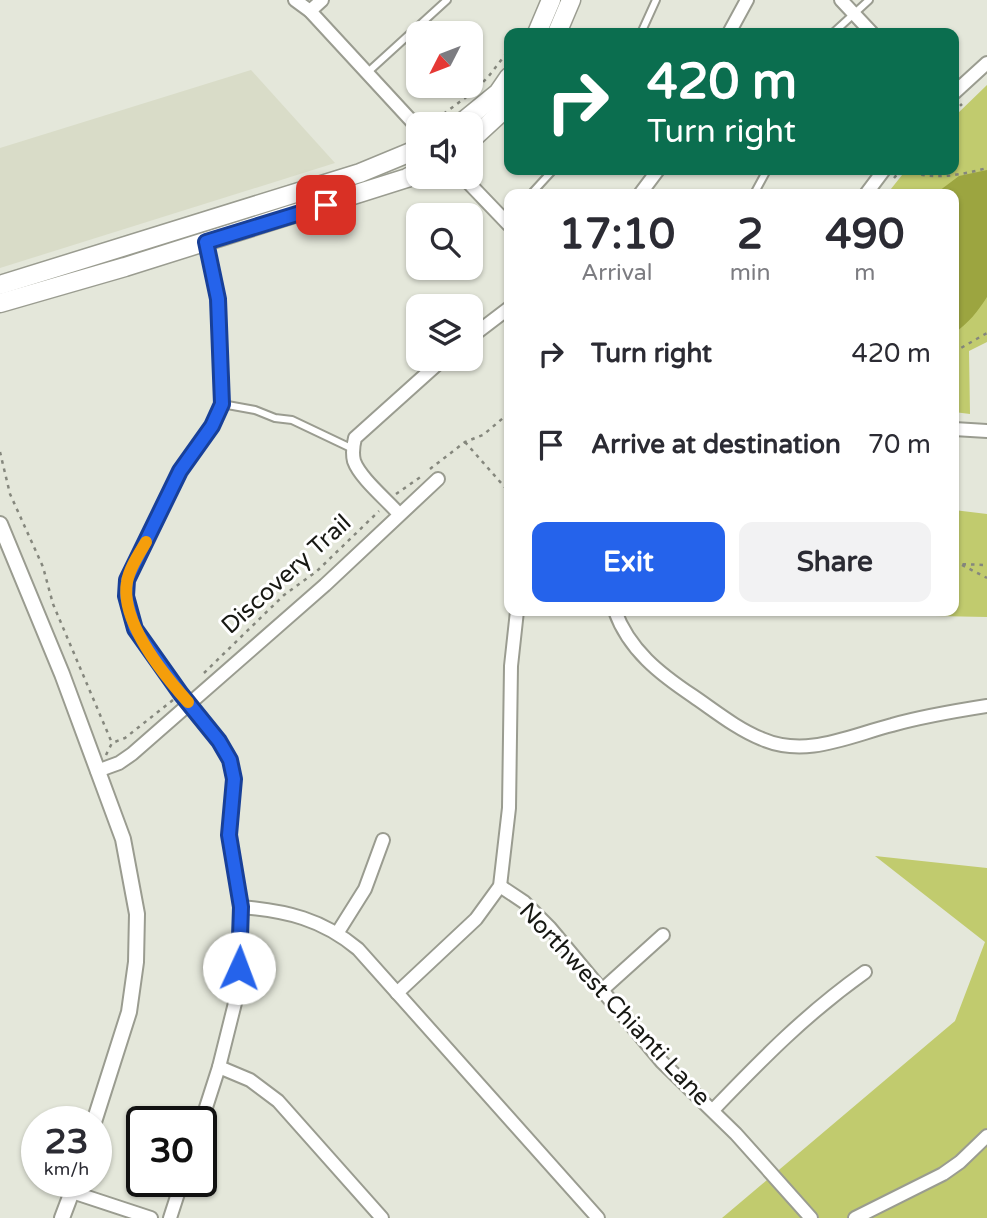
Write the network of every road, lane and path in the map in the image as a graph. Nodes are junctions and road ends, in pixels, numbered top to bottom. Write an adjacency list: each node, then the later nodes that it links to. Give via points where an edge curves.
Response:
1 (295, 0): 10 (street)
2 (322, 0): 10 (street)
3 (447, 0): 20 (lane)
4 (551, 0): 12 (main road)
5 (571, 0): 13 (main road)
6 (656, 0): 14 (lane)
7 (747, 0): 15 (street)
8 (841, 0): 11 (street)
9 (869, 0): 11 (lane)
10 (310, 11): 20 (street)
11 (852, 13): 16 (lane); 17 (street)
12 (539, 28)
13 (559, 28)
14 (643, 28)
15 (732, 28)
16 (838, 28)
17 (867, 28)
18 (504, 56): 24 (path, via 481,85)
19 (987, 63): 22 (street)
20 (368, 72): 26 (street)
21 (504, 84): 25 (main road)
22 (959, 88)
23 (504, 110): 27 (main road)
24 (448, 112)
25 (475, 112)
26 (406, 115)
27 (483, 129)
28 (406, 154): 37 (main road, via 360,173)
29 (987, 168): 31 (path, via 957,176)
30 (549, 175): 34 (lane)
31 (926, 175)
32 (406, 176): 36 (main road)
33 (475, 189): 35 (street)
34 (536, 189)
35 (504, 218)
36 (206, 242): 38 (main road); 44 (street, via 218,299)
37 (0, 285)
38 (0, 303)
39 (504, 312): 40 (street)
40 (483, 328)
41 (987, 333): 42 (path)
42 (959, 349)
43 (429, 371): 49 (street, via 363,429)
44 (222, 404): 49 (lane, via 292,420); 62 (street, via 180,471 127,580 126,596 135,629)
45 (504, 417): 48 (path, Discovery Trail, via 484,435)
46 (959, 429): 47 (street)
47 (987, 431)
48 (465, 442): 52 (path); 53 (path, Discovery Trail)
49 (353, 449): 53 (street, via 359,469)
50 (0, 452): 64 (path, via 10,494)
51 (438, 479): 54 (street)
52 (504, 486)
53 (388, 502): 54 (street); 61 (path, Discovery Trail)
54 (399, 514): 62 (street, via 325,584)
55 (0, 524): 65 (street)
56 (960, 564): 57 (path); 58 (path)
57 (987, 565)
58 (987, 578)
59 (516, 616): 67 (street, via 511,666 509,808)
60 (618, 616): 63 (street, via 630,640 666,678 763,740 819,746 940,713)
61 (204, 673)
62 (185, 699): 64 (path); 65 (street, via 132,754); 68 (street, via 230,760 234,779 229,835)
63 (987, 706)
64 (112, 743): 65 (path)
65 (97, 771): 75 (street, via 123,839 137,914 129,1012)
66 (383, 840): 69 (street, via 365,889)
67 (500, 886): 72 (street, Northwest Chianti Lane, via 541,919); 73 (street, via 469,927)
68 (241, 907): 69 (street, via 275,910); 74 (street, via 238,990)
69 (338, 932): 73 (street)
70 (663, 935): 72 (street)
71 (865, 972): 77 (street, via 795,1026)
72 (602, 990): 77 (street, Northwest Chianti Lane, via 662,1062)
73 (397, 993): 87 (street)
74 (219, 1068): 76 (street); 86 (street, via 250,1080 278,1101)
75 (99, 1106)
76 (206, 1106)
77 (713, 1110): 88 (street, Northwest Chianti Lane)
78 (987, 1136): 82 (street, via 943,1174)
79 (70, 1197): 83 (street)
80 (100, 1197): 84 (street)
81 (177, 1197): 85 (street)
82 (871, 1214): 89 (street)
83 (62, 1218)
84 (151, 1218)
85 (170, 1218)
86 (382, 1218)
87 (598, 1218)
88 (811, 1218)
89 (855, 1218)

